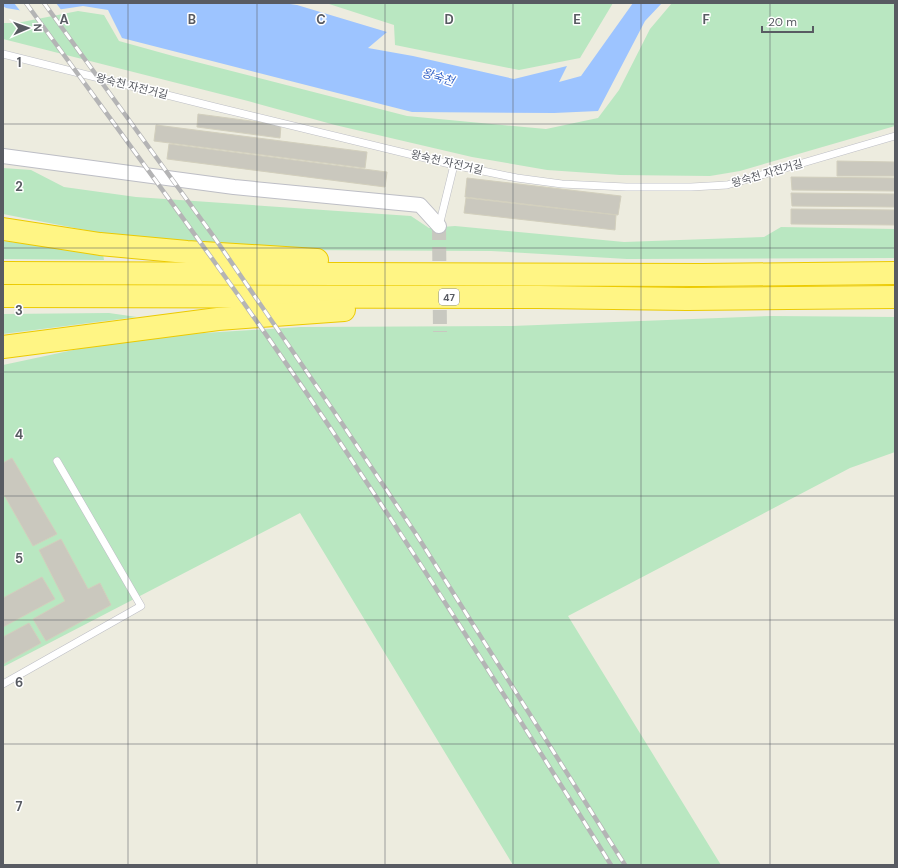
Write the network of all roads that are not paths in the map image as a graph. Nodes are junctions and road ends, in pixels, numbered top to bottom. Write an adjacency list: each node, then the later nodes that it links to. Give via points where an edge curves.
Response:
1 (3, 54): 4 (lane, 왕숙천 자전거길)
2 (895, 136): 4 (lane, 왕숙천 자전거길, via 727,185 677,187 562,184)
3 (3, 156): 5 (street, via 234,187 420,205)
4 (454, 165): 5 (lane)
5 (439, 226)
6 (3, 229): 9 (highway, via 100,244 187,252)
7 (3, 272): 9 (highway, 47)
8 (895, 273): 9 (highway, 47)
9 (538, 274)
10 (3, 296): 11 (highway, 47)
11 (539, 297): 12 (highway, 47); 13 (highway, via 218,319)
12 (895, 297)
13 (3, 347)
14 (57, 461): 15 (lane, via 142,606)
15 (3, 684)

